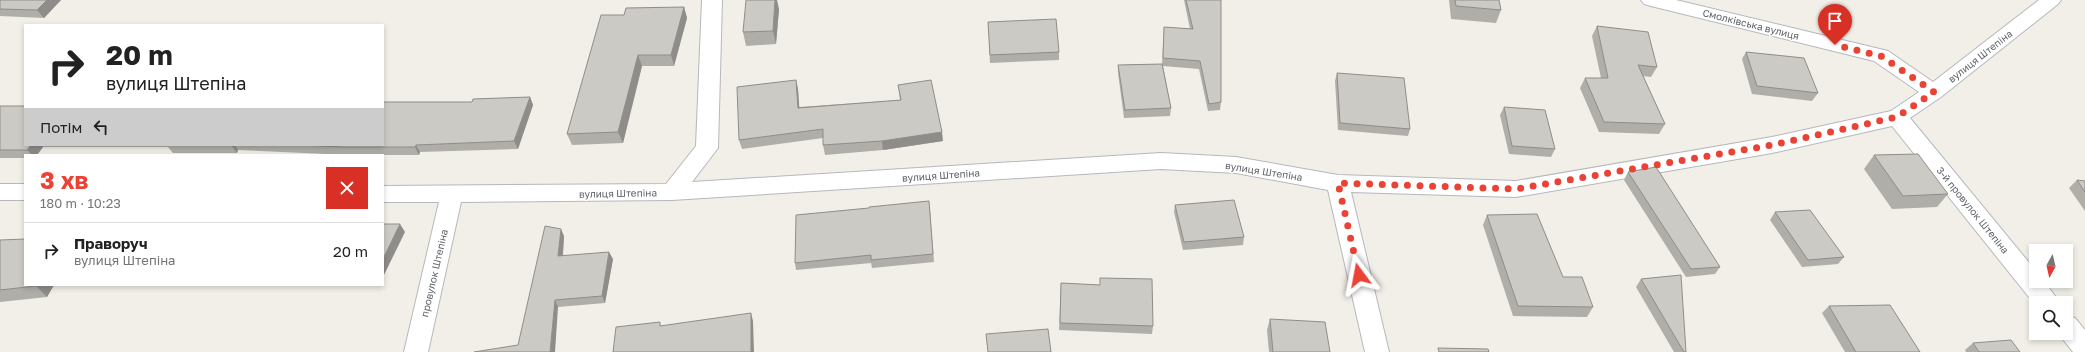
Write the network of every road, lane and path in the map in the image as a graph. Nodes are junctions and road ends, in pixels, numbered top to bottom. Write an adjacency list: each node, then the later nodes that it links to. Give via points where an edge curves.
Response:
1 (712, 0): 9 (street, via 707,148)
2 (1651, 0): 4 (street, Смолківська вулиця, via 1881,56)
3 (2051, 0): 4 (street, вулиця Штепіна)
4 (1934, 92): 5 (street, вулиця Штепіна)
5 (1897, 117): 6 (street, вулиця Штепіна, via 1772,145 1516,189); 12 (street, 3-й провулок Штепіна)
6 (1338, 183): 9 (street, вулиця Штепіна, via 1236,165 1160,161); 16 (street)
7 (0, 192): 8 (street)
8 (24, 192)
9 (672, 192): 11 (street, вулиця Штепіна)
10 (384, 194): 11 (street, вулиця Штепіна)
11 (452, 194): 15 (street, провулок Штепіна)
12 (2042, 296)
13 (2073, 333): 14 (street)
14 (2085, 348)
15 (416, 352)
16 (1377, 352)

